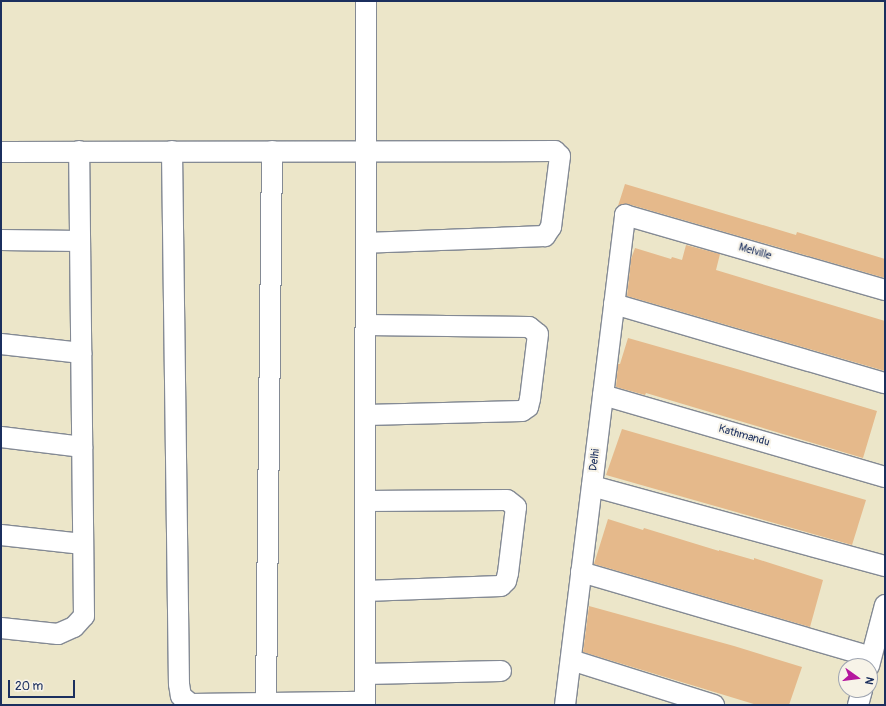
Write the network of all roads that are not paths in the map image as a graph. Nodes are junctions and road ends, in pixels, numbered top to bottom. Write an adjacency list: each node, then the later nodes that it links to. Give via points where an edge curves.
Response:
1 (366, 1): 6 (street)
2 (79, 151): 3 (street); 4 (street); 9 (street)
3 (1, 152)
4 (172, 152): 5 (street); 36 (street, via 179,684 182,696 191,704)
5 (272, 152): 6 (street); 36 (street)
6 (366, 152): 10 (street); 10 (street, via 555,151 560,156 551,227 545,236)
7 (625, 215): 11 (street, Melville); 12 (street, Delhi)
8 (1, 240): 9 (street)
9 (80, 241): 15 (street)
10 (366, 243): 13 (street)
11 (885, 290)
12 (614, 304): 16 (street); 17 (street, Delhi)
13 (366, 325): 18 (street); 18 (street, via 530,327 538,334 530,399 528,407 522,411)
14 (1, 344): 15 (street)
15 (81, 353): 20 (street)
16 (885, 382)
17 (603, 395): 21 (street, Kathmandu); 22 (street, Delhi)
18 (366, 415): 23 (street)
19 (1, 437): 20 (street)
20 (82, 447): 25 (street)
21 (885, 477)
22 (592, 486): 26 (street); 27 (street, Delhi)
23 (365, 501): 28 (street); 28 (street, via 507,500 516,508 508,572 506,581 501,586)
24 (1, 535): 25 (street)
25 (83, 544): 30 (street, via 84,616 74,627 58,634)
26 (885, 566)
27 (581, 572): 31 (street); 33 (street, Delhi)
28 (365, 591): 35 (street)
29 (885, 605): 32 (street)
30 (1, 628)
31 (857, 658)
32 (871, 658)
33 (571, 660): 38 (street, Delhi); 39 (street)
34 (501, 671): 35 (street)
35 (365, 674): 37 (street)
36 (266, 703): 37 (street)
37 (365, 704)
38 (565, 705)
39 (714, 705)

